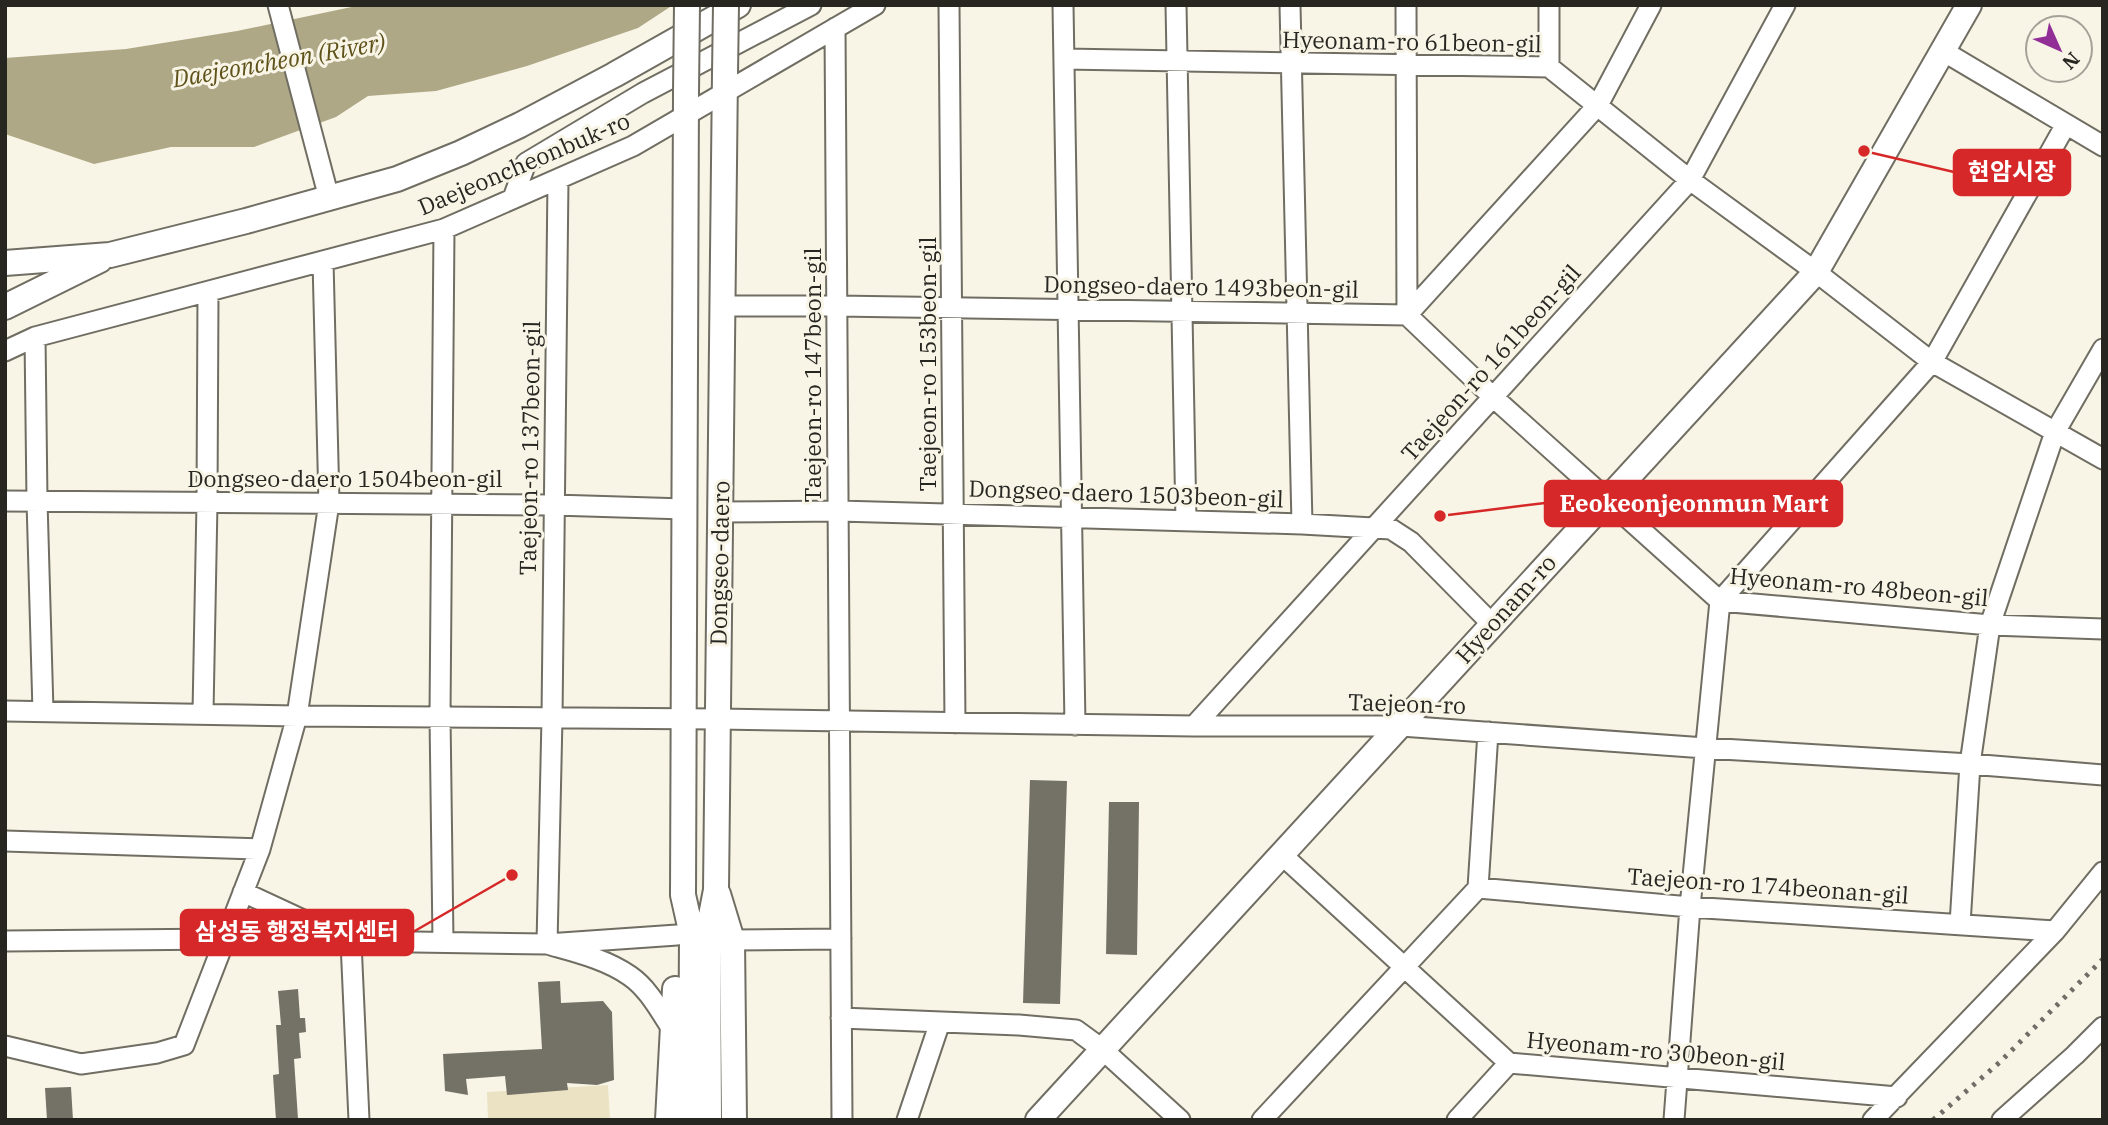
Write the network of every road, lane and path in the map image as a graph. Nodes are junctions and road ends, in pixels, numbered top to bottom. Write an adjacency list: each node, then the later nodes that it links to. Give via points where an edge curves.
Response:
1 (278, 5): 30 (street)
2 (687, 5): 24 (main road, Dongseo-daero, bridge)
3 (726, 5): 23 (main road, Dongseo-daero, bridge)
4 (738, 5): 30 (main road, via 520,125 397,179)
5 (811, 5): 31 (street, via 643,93 526,163)
6 (875, 5): 16 (street, Daejeoncheonbuk-ro)
7 (949, 5): 41 (street, Taejeon-ro 153beon-gil)
8 (1063, 5): 18 (street)
9 (1176, 5): 19 (street)
10 (1290, 5): 20 (street)
11 (1406, 5): 21 (street)
12 (1549, 5): 22 (street)
13 (1651, 5): 25 (street)
14 (1785, 5): 29 (street, Taejeon-ro 161beon-gil)
15 (1969, 5): 17 (main road, Hyeonam-ro)
16 (835, 28): 23 (street, Daejeoncheonbuk-ro); 39 (street, Taejeon-ro 147beon-gil)
17 (1943, 51): 26 (street); 36 (main road, Hyeonam-ro)
18 (1064, 60): 19 (street, Hyeonam-ro 61beon-gil); 42 (street)
19 (1177, 61): 20 (street, Hyeonam-ro 61beon-gil); 43 (street)
20 (1291, 63): 21 (street, Hyeonam-ro 61beon-gil); 44 (street)
21 (1406, 65): 22 (street, Hyeonam-ro 61beon-gil); 45 (street)
22 (1549, 67): 25 (street, Hyeonam-ro 61beon-gil)
23 (725, 83): 24 (street, Daejeoncheonbuk-ro); 38 (main road, Dongseo-daero)
24 (686, 104): 28 (street, Daejeoncheonbuk-ro, via 633,146); 60 (main road, Dongseo-daero)
25 (1598, 105): 29 (street, Hyeonam-ro 61beon-gil); 45 (street)
26 (2066, 125): 27 (street); 49 (street)
27 (2103, 146)
28 (558, 179): 31 (street, Daejeoncheonbuk-ro); 59 (street, Taejeon-ro 137beon-gil)
29 (1690, 180): 36 (street, Hyeonam-ro 61beon-gil); 50 (street, Taejeon-ro 161beon-gil)
30 (329, 198): 33 (main road)
31 (513, 198): 32 (street, Daejeoncheonbuk-ro)
32 (444, 229): 34 (street, Daejeoncheonbuk-ro); 58 (street)
33 (110, 255): 35 (main road); 40 (main road)
34 (323, 261): 37 (street, Daejeoncheonbuk-ro); 57 (street)
35 (5, 263)
36 (1816, 271): 49 (street, Hyeonam-ro 61beon-gil); 53 (main road, Hyeonam-ro)
37 (208, 292): 46 (street, Daejeoncheonbuk-ro); 56 (street)
38 (723, 306): 39 (street, Dongseo-daero 1493beon-gil); 62 (main road, Dongseo-daero)
39 (837, 306): 41 (street, Dongseo-daero 1493beon-gil); 61 (street, Taejeon-ro 147beon-gil)
40 (5, 307)
41 (952, 307): 42 (street, Dongseo-daero 1493beon-gil); 63 (street, Taejeon-ro 153beon-gil)
42 (1068, 309): 43 (street, Dongseo-daero 1493beon-gil); 64 (street)
43 (1182, 311): 44 (street, Dongseo-daero 1493beon-gil); 65 (street)
44 (1297, 313): 45 (street, Dongseo-daero 1493beon-gil); 66 (street)
45 (1407, 315): 50 (street)
46 (35, 337): 48 (street, Daejeoncheonbuk-ro); 55 (street)
47 (2103, 349): 51 (street)
48 (5, 351)
49 (1932, 362): 51 (street, Hyeonam-ro 61beon-gil); 68 (street)
50 (1493, 397): 53 (street); 67 (street, Taejeon-ro 161beon-gil)
51 (2055, 432): 52 (street, Hyeonam-ro 61beon-gil); 70 (street)
52 (2103, 459)
53 (1606, 499): 68 (street, Hyeonam-ro 48beon-gil); 69 (main road, Hyeonam-ro)
54 (5, 500): 55 (street, Dongseo-daero 1504beon-gil)
55 (37, 501): 56 (street, Dongseo-daero 1504beon-gil); 73 (street)
56 (207, 503): 57 (street, Dongseo-daero 1504beon-gil); 74 (street)
57 (329, 503): 58 (street, Dongseo-daero 1504beon-gil); 75 (street)
58 (442, 504): 59 (street, Dongseo-daero 1504beon-gil); 76 (street)
59 (554, 505): 60 (street, Dongseo-daero 1504beon-gil); 77 (street, Taejeon-ro 137beon-gil)
60 (685, 509): 78 (main road, Dongseo-daero)
61 (839, 511): 62 (street, Dongseo-daero 1503beon-gil); 63 (street, Dongseo-daero 1503beon-gil); 80 (street, Taejeon-ro 147beon-gil)
62 (720, 512): 79 (main road, Dongseo-daero)
63 (954, 514): 64 (street, Dongseo-daero 1503beon-gil); 81 (street, Taejeon-ro 153beon-gil)
64 (1072, 517): 65 (street, Dongseo-daero 1503beon-gil); 82 (street)
65 (1185, 521): 66 (street, Dongseo-daero 1503beon-gil)
66 (1302, 524): 67 (street, Dongseo-daero 1503beon-gil)
67 (1374, 527): 69 (street, Dongseo-daero 1503beon-gil, via 1391,529 1411,542); 83 (street, Taejeon-ro 161beon-gil)
68 (1720, 601): 70 (street, Hyeonam-ro 48beon-gil); 86 (street)
69 (1492, 624): 84 (main road, Hyeonam-ro)
70 (1990, 625): 71 (street, Hyeonam-ro 48beon-gil); 87 (street)
71 (2103, 629)
72 (5, 711): 73 (street, Taejeon-ro)
73 (43, 711): 74 (street, Taejeon-ro)
74 (202, 713): 75 (street, Taejeon-ro)
75 (298, 716): 76 (street, Taejeon-ro); 90 (street)
76 (440, 716): 77 (street, Taejeon-ro); 105 (street)
77 (552, 718): 78 (street, Taejeon-ro); 107 (street)
78 (684, 719): 79 (street, Taejeon-ro); 96 (main road, Dongseo-daero)
79 (718, 719): 80 (street, Taejeon-ro); 94 (main road, Dongseo-daero)
80 (841, 721): 81 (street, Taejeon-ro); 102 (street)
81 (956, 723): 82 (street, Taejeon-ro)
82 (1075, 724): 83 (street, Taejeon-ro)
83 (1194, 726): 84 (street, Taejeon-ro)
84 (1401, 726): 85 (street, Taejeon-ro); 91 (main road, Hyeonam-ro)
85 (1488, 732): 86 (street, Taejeon-ro); 93 (street)
86 (1705, 748): 87 (street, Taejeon-ro); 97 (street)
87 (1970, 764): 88 (street, Taejeon-ro); 98 (street)
88 (2103, 775)
89 (5, 841): 90 (street)
90 (260, 849): 95 (street)
91 (1281, 855): 108 (street, Hyeonam-ro 30beon-gil); 114 (main road, Hyeonam-ro)
92 (2103, 872): 99 (street)
93 (1478, 888): 97 (street, Taejeon-ro 174beonan-gil); 108 (street)
94 (716, 890): 103 (main road); 121 (main road, Dongseo-daero, via 708,931)
95 (243, 892): 101 (street); 106 (street)
96 (683, 895): 100 (main road); 120 (main road, Dongseo-daero, via 692,935)
97 (1690, 907): 98 (street, Taejeon-ro 174beonan-gil); 116 (street)
98 (1961, 924): 99 (street, Taejeon-ro 174beonan-gil)
99 (2055, 931): 117 (street)
100 (677, 935): 107 (street); 112 (main road)
101 (224, 939): 104 (street); 106 (street); 113 (street, via 184,1045 81,1064)
102 (841, 939): 103 (street); 109 (street)
103 (732, 940): 122 (main road)
104 (5, 941)
105 (443, 941): 106 (street); 107 (street)
106 (351, 942): 118 (street)
107 (547, 944): 112 (street, via 592,957 630,976 649,994)
108 (1405, 967): 115 (street, Hyeonam-ro 30beon-gil); 127 (street)
109 (841, 1018): 110 (street); 123 (street)
110 (940, 1022): 114 (street, via 1076,1030); 124 (street)
111 (2103, 1027): 131 (street)
112 (674, 1032): 119 (main road)
113 (5, 1046)
114 (1102, 1049): 125 (main road, Hyeonam-ro); 126 (street)
115 (1509, 1063): 116 (street, Hyeonam-ro 30beon-gil); 128 (street)
116 (1677, 1078): 117 (street, Hyeonam-ro 30beon-gil); 129 (street)
117 (1896, 1097): 130 (street)
118 (359, 1120)
119 (668, 1120)
120 (691, 1120)
121 (709, 1120)
122 (734, 1120)
123 (842, 1120)
124 (907, 1120)
125 (1038, 1120)
126 (1180, 1120)
127 (1262, 1120)
128 (1457, 1120)
129 (1674, 1120)
130 (1873, 1120)
131 (2002, 1120)

